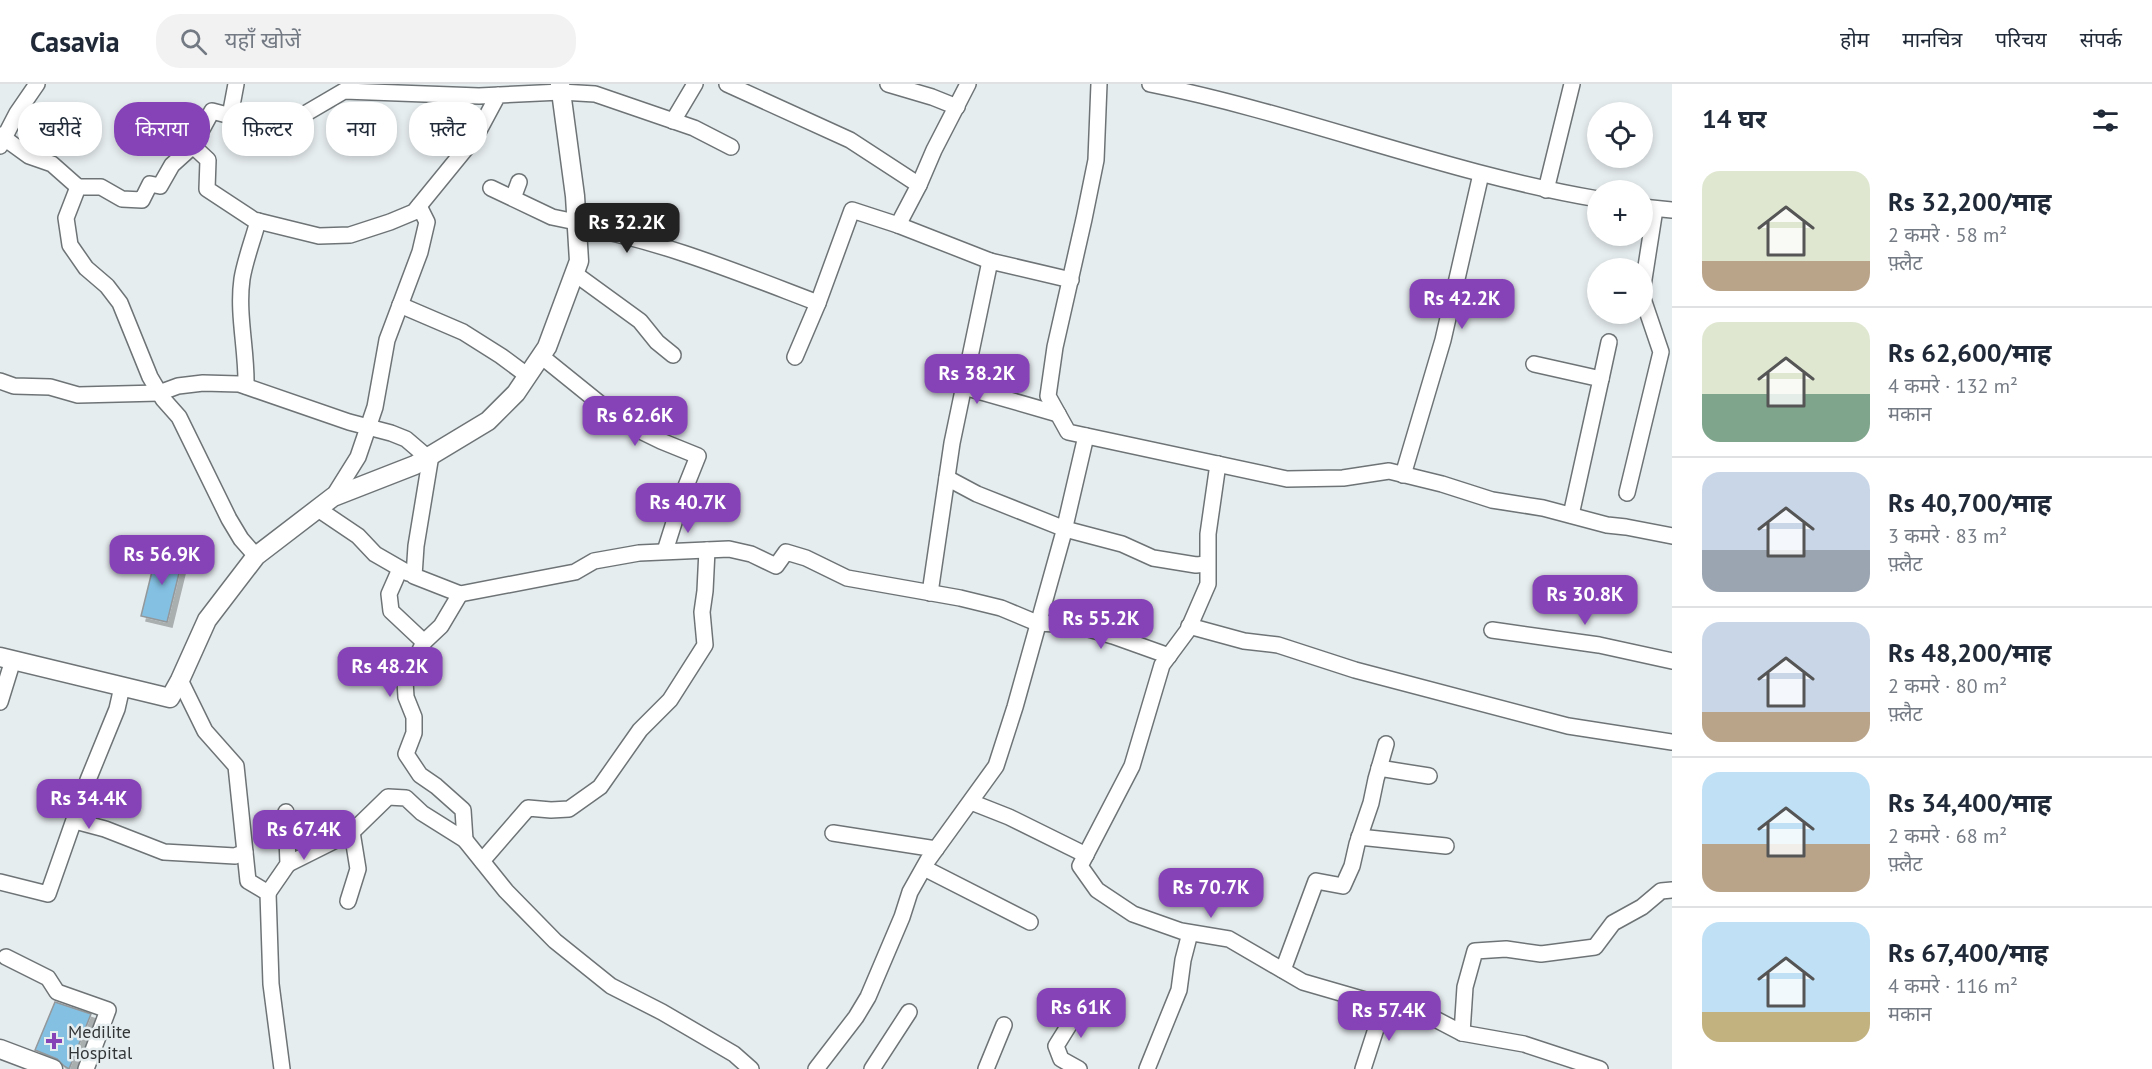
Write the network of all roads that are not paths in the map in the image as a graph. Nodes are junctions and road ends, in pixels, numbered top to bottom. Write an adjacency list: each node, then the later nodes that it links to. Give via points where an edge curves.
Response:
1 (37, 84): 17 (street)
2 (236, 84): 13 (street)
3 (695, 84): 16 (street)
4 (727, 84): 23 (street, via 850,140)
5 (888, 84): 14 (street)
6 (968, 84): 14 (street)
7 (1099, 84): 37 (street, via 1096,160)
8 (1149, 84): 11 (street)
9 (1572, 84): 26 (street)
10 (561, 88): 12 (street); 16 (street, via 595,94); 33 (street)
11 (1201, 90): 21 (street)
12 (498, 95): 15 (street, via 344,91); 29 (street, via 476,136)
13 (233, 102)
14 (957, 107): 23 (street)
15 (314, 109)
16 (674, 121): 18 (street)
17 (1, 140): 24 (street, via 52,164)
18 (731, 147)
19 (182, 156): 24 (street, via 160,186 150,184 142,200 122,200 101,187)
20 (204, 156): 32 (street, via 208,160 207,189)
21 (1481, 174): 26 (street); 57 (street, via 1443,340)
22 (519, 182): 28 (street)
23 (919, 185): 34 (street)
24 (78, 187): 51 (street, via 66,218 70,244 86,268 120,303)
25 (491, 188): 28 (street)
26 (1546, 190): 27 (street)
27 (1587, 197)
28 (513, 198): 33 (street)
29 (419, 206): 32 (street, via 398,219 350,235 319,236); 39 (street, via 427,222)
30 (1653, 208): 31 (street)
31 (1672, 210)
32 (258, 221): 49 (street, via 242,279)
33 (577, 224): 36 (street, via 579,261); 38 (street, via 683,252)
34 (898, 225): 35 (street); 38 (street, via 852,210)
35 (990, 261): 37 (street); 50 (street)
36 (574, 273): 42 (street, via 640,321); 43 (street)
37 (1071, 280): 52 (street, via 1048,396)
38 (818, 303): 44 (street)
39 (400, 305): 46 (street, via 463,332); 53 (street, via 387,340)
40 (1652, 324): 59 (street, via 1661,352)
41 (1609, 342): 47 (street)
42 (673, 355)
43 (541, 356): 46 (street); 66 (street, via 624,423 698,456)
44 (795, 357)
45 (1534, 364): 47 (street)
46 (528, 376): 55 (street, via 488,421)
47 (1601, 379): 62 (street)
48 (0, 381): 51 (street, via 78,394)
49 (246, 386): 51 (street, via 203,383); 53 (street)
50 (964, 387): 52 (street); 58 (street)
51 (159, 393): 67 (street, via 179,417 209,483 241,539)
52 (1058, 414): 54 (street, via 1068,432)
53 (368, 428): 55 (street, via 406,439); 60 (street, via 357,457)
54 (1086, 436): 56 (street); 63 (street)
55 (429, 456): 60 (street); 69 (street, via 416,546)
56 (1218, 464): 57 (street, via 1287,479 1343,478 1389,471); 68 (street)
57 (1403, 475): 62 (street, via 1492,500)
58 (947, 478): 63 (street, via 977,495); 70 (street)
59 (1627, 493)
60 (333, 497): 61 (street)
61 (318, 509): 67 (street); 69 (street, via 358,536 375,554)
62 (1571, 515): 64 (street)
63 (1065, 529): 68 (street, via 1122,544 1153,558 1196,566); 72 (street)
64 (1672, 536)
65 (707, 550): 66 (street); 70 (street, via 751,554 776,566 786,552 847,578); 97 (street, via 702,612 705,645 670,700 640,730 600,788 569,809 528,808)
66 (665, 551): 71 (street, via 594,561 575,572)
67 (256, 556): 79 (street, via 207,620)
68 (1208, 564): 73 (street, via 1208,584)
69 (407, 572): 71 (street); 75 (street, via 389,594 391,611)
70 (930, 593): 72 (street, via 1001,608)
71 (460, 594): 75 (street, via 441,626)
72 (1037, 623): 76 (street, via 1076,626); 86 (street, via 996,766)
73 (1189, 626): 76 (street); 82 (street, via 1244,641 1278,645 1355,670 1568,726)
74 (1492, 630): 78 (street, via 1599,645)
75 (423, 642): 92 (street, via 405,681 414,717 414,733 406,754 420,776 463,810)
76 (1169, 656): 96 (street, via 1162,665 1132,766)
77 (7, 659): 80 (street); 81 (street)
78 (1672, 661)
79 (180, 680): 80 (street, via 170,698); 95 (street, via 205,730 236,766)
80 (122, 687): 88 (street)
81 (0, 702)
82 (1672, 742)
83 (1386, 744): 84 (street)
84 (1379, 768): 85 (street); 91 (street)
85 (1428, 776)
86 (971, 802): 94 (street); 96 (street)
87 (286, 812): 98 (street)
88 (75, 821): 95 (street, via 164,852); 100 (street, via 48,894)
89 (352, 832): 92 (street, via 388,797 406,798); 98 (street); 103 (street, via 358,869)
90 (833, 833): 94 (street)
91 (1359, 837): 93 (street); 107 (street, via 1342,886 1316,881)
92 (465, 840): 97 (street)
93 (1446, 846)
94 (936, 849): 99 (street)
95 (245, 852): 102 (street, via 248,881)
96 (1086, 855): 105 (street, via 1080,866 1097,890 1132,914)
97 (482, 861): 117 (street, via 555,941 611,986 734,1054)
98 (288, 864): 102 (street)
99 (924, 868): 104 (street); 118 (street, via 910,892 868,997)
100 (0, 882)
101 (1672, 890): 112 (street, via 1661,891 1613,923 1595,947 1541,954 1506,949 1474,951 1465,987)
102 (268, 893): 116 (street, via 271,984)
103 (348, 901)
104 (1030, 922)
105 (1190, 933): 107 (street, via 1228,939); 122 (street, via 1179,990)
106 (6, 957): 115 (street, via 48,978 57,992 108,1011)
107 (1283, 970): 108 (street, via 1303,982)
108 (1384, 1004): 112 (street, via 1416,1009); 123 (street)
109 (1079, 1010): 121 (street, via 1056,1046 1061,1059)
110 (909, 1012): 119 (street)
111 (1004, 1025): 120 (street)
112 (1462, 1033): 124 (street, via 1524,1044)
113 (0, 1049): 114 (street)
114 (53, 1069)
115 (86, 1069)
116 (282, 1069)
117 (751, 1069)
118 (816, 1069)
119 (872, 1069)
120 (986, 1069)
121 (1079, 1069)
122 (1147, 1069)
123 (1363, 1069)
124 (1600, 1069)

